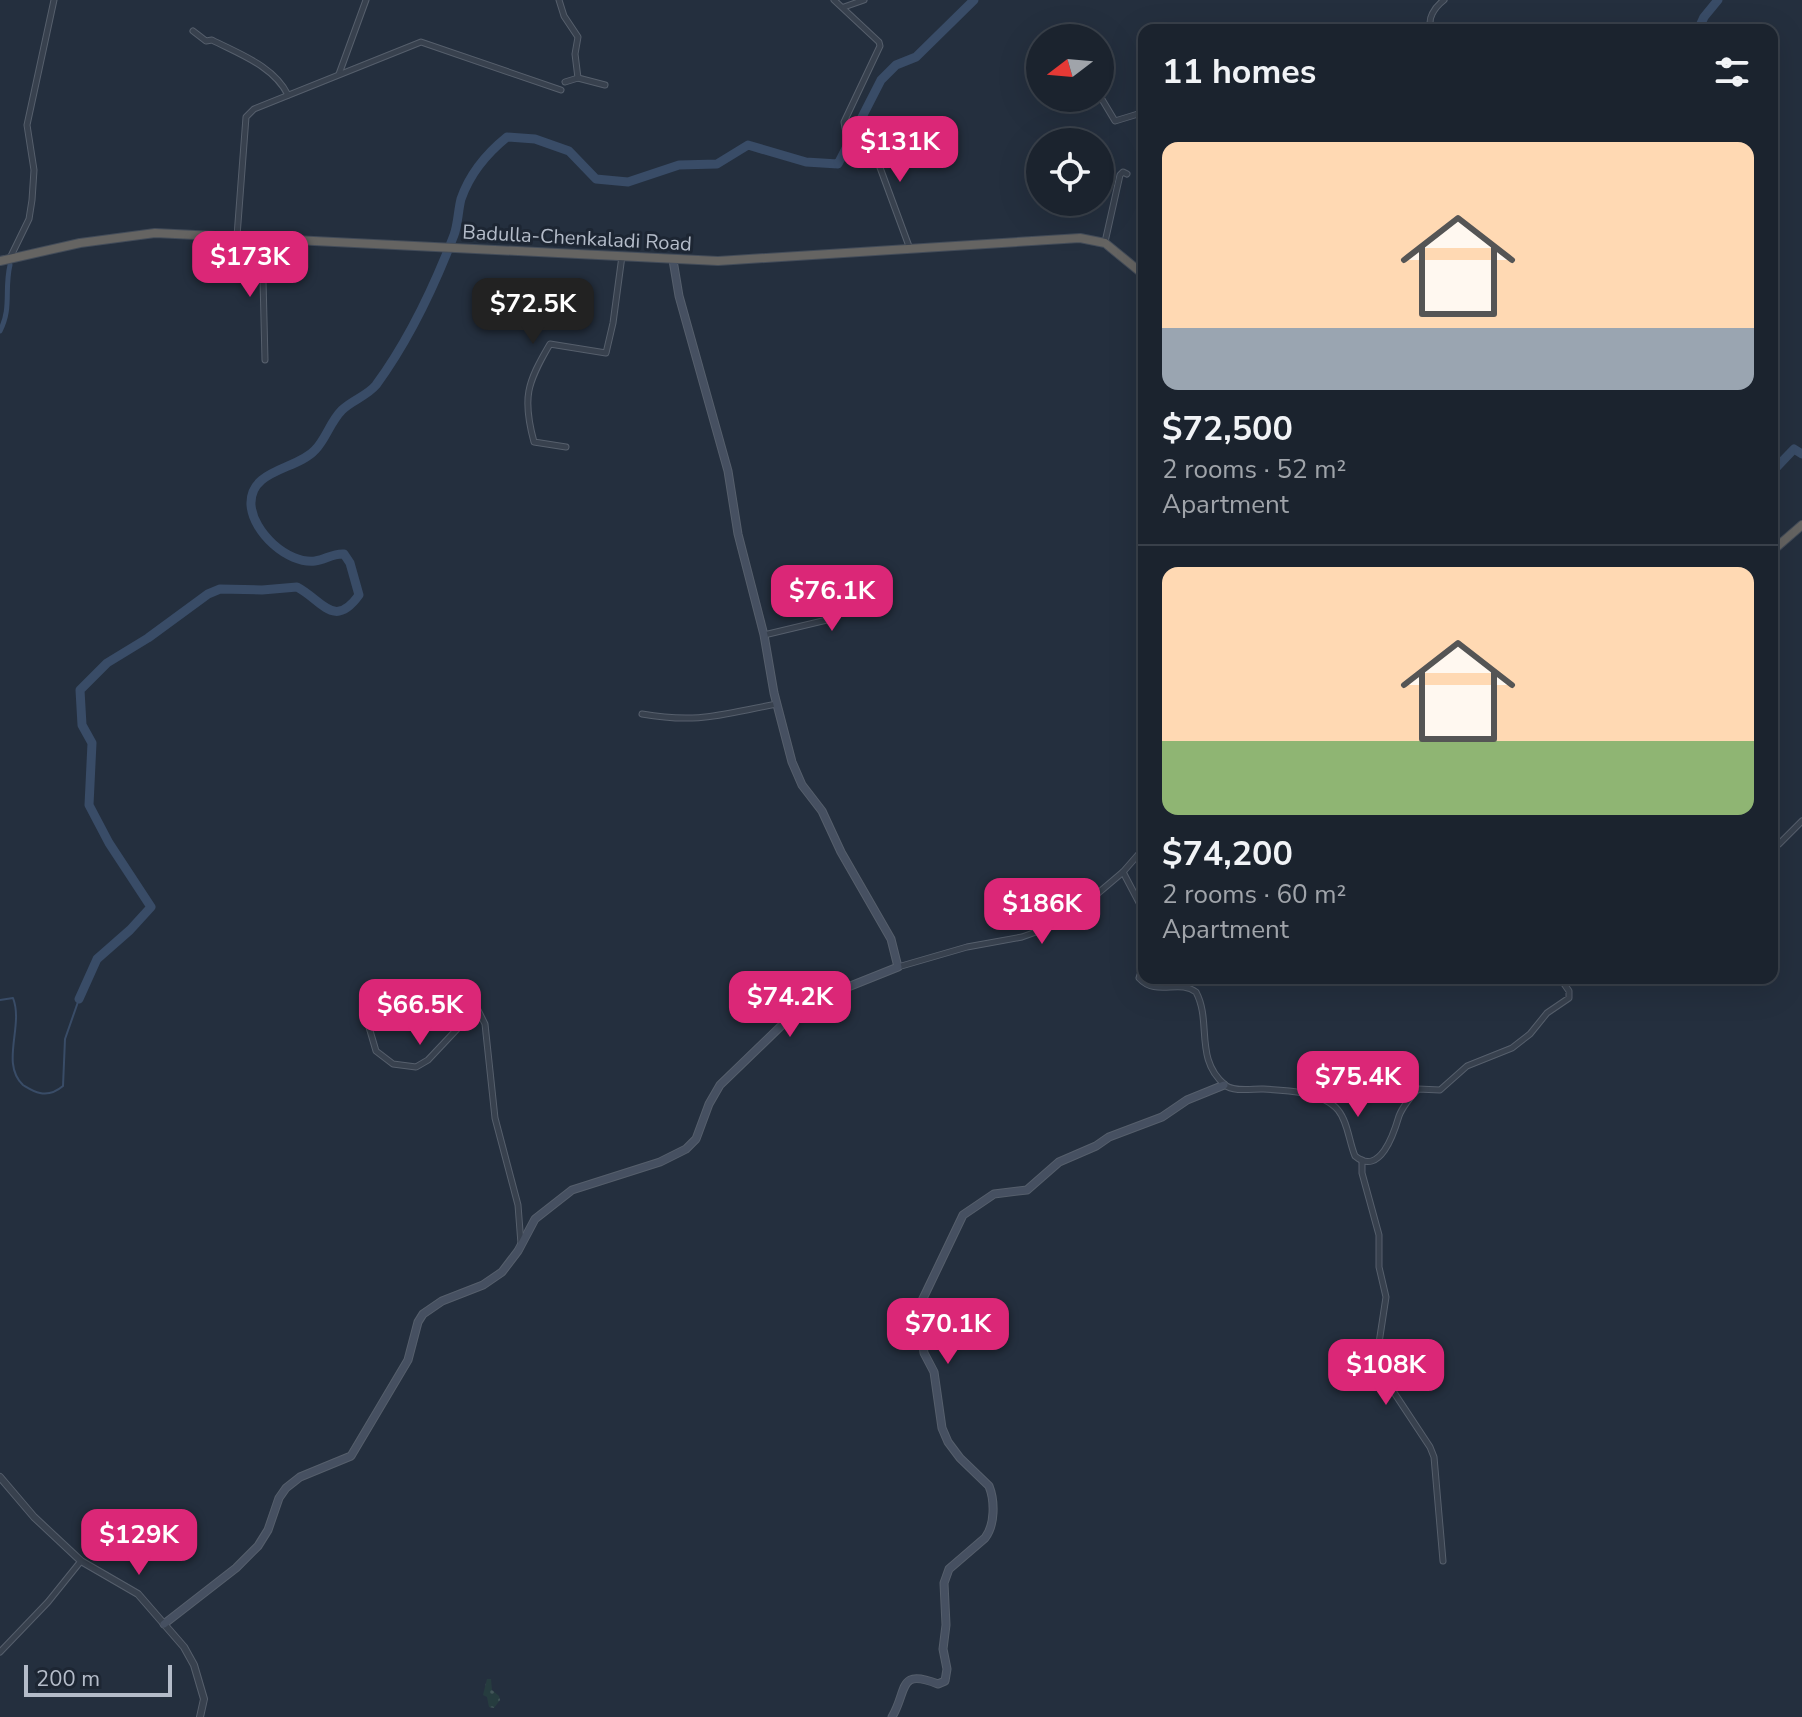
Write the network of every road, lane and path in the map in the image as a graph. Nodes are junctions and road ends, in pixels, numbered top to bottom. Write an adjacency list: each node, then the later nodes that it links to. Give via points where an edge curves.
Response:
1 (54, 0): 24 (street, via 27,125 34,170 29,219)
2 (366, 0): 10 (street)
3 (559, 0): 11 (street, via 578,37)
4 (834, 0): 7 (street)
5 (864, 0): 7 (street)
6 (1444, 0): 8 (street)
7 (843, 8): 22 (street, via 880,46 844,122 846,133 875,154)
8 (1431, 24)
9 (193, 31): 15 (street, via 260,65)
10 (339, 74): 14 (street, via 421,42); 15 (street)
11 (578, 78): 12 (street); 13 (street)
12 (565, 82)
13 (605, 85)
14 (561, 90)
15 (288, 95): 19 (street, via 246,117)
16 (1110, 112): 17 (street, via 1115,121)
17 (1138, 114)
18 (1127, 174): 21 (street, via 1120,175)
19 (237, 237): 20 (highway, Badulla-Chenkaladi Road); 24 (highway, Badulla-Chenkaladi Road, via 155,233)
20 (262, 238): 23 (highway, Badulla-Chenkaladi Road); 28 (street)
21 (1105, 243): 22 (highway, Badulla-Chenkaladi Road, via 1080,238); 27 (highway)
22 (910, 249): 25 (highway, Badulla-Chenkaladi Road)
23 (622, 256): 25 (highway, Badulla-Chenkaladi Road); 29 (street, via 606,353 550,344 529,386 526,403 534,442)
24 (10, 258): 26 (highway, Badulla-Chenkaladi Road)
25 (673, 260): 33 (main road)
26 (0, 261)
27 (1138, 270)
28 (265, 360)
29 (566, 447)
30 (1802, 525): 31 (highway)
31 (1778, 546)
32 (839, 572): 33 (street, via 831,619)
33 (764, 635): 34 (main road)
34 (777, 704): 35 (street, via 711,718); 41 (main road, via 802,785 822,811 891,939)
35 (642, 714)
36 (1802, 821): 37 (street)
37 (1779, 844)
38 (1138, 855): 39 (street)
39 (1123, 872): 40 (street); 41 (street, via 1053,927)
40 (1138, 901)
41 (898, 967): 49 (main road, via 813,1001 720,1085 696,1139 686,1149 572,1190 535,1219)
42 (1145, 984): 47 (street, via 1196,992 1204,1048)
43 (1564, 984): 48 (street, via 1569,998 1512,1048 1467,1066 1440,1090 1418,1089 1383,1154)
44 (466, 986): 45 (street)
45 (476, 1009): 46 (street, via 416,1067 393,1064 376,1051); 49 (street, via 485,1024 495,1118 518,1205)
46 (366, 1017)
47 (1224, 1085): 48 (street, via 1306,1094 1330,1103 1342,1116 1355,1156); 56 (main road, via 1059,1162 1027,1190 994,1194 963,1215 918,1309 942,1428 960,1458 989,1486 992,1518 990,1532 949,1569 944,1583 945,1681 911,1679 904,1684)
48 (1362, 1160): 52 (street, via 1386,1297 1381,1353 1393,1391 1434,1457)
49 (521, 1245): 53 (main road, via 502,1272 423,1314 408,1360 351,1456 286,1488 258,1546)
50 (0, 1477): 51 (street)
51 (81, 1561): 53 (street, via 138,1594); 54 (street)
52 (1443, 1561)
53 (164, 1624): 55 (street, via 194,1665 204,1699)
54 (0, 1652)
55 (200, 1717)
56 (892, 1717)

